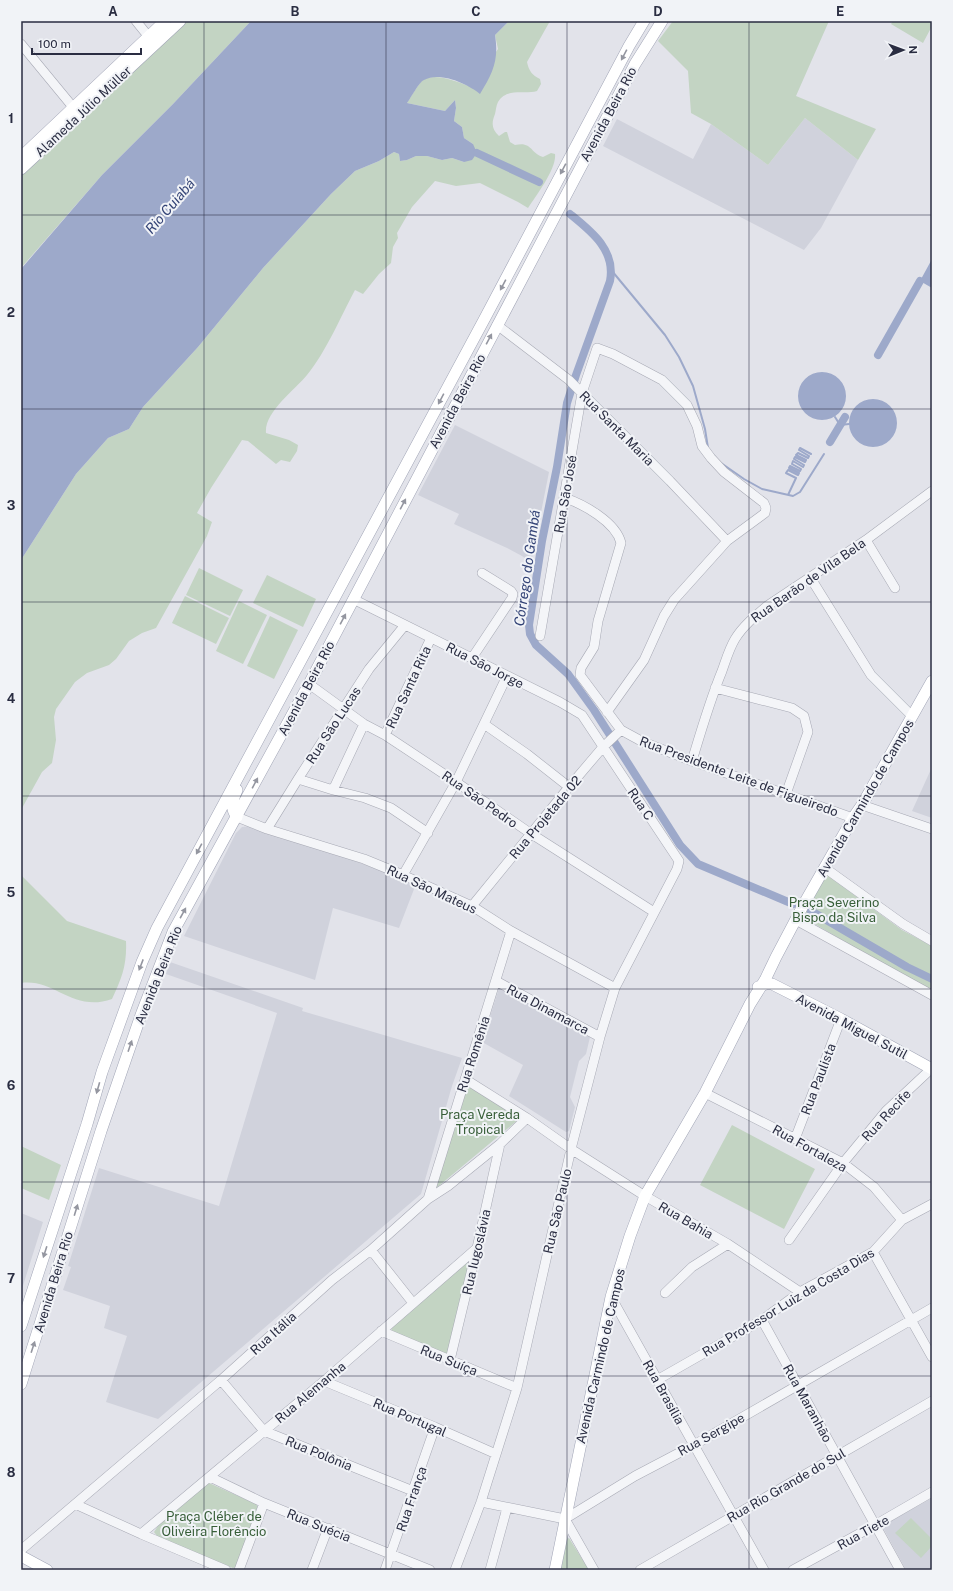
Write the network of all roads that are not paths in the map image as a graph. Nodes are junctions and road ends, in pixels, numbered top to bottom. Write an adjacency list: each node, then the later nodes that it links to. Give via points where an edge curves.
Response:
1 (136, 21): 6 (street)
2 (165, 21): 6 (main road, Alameda Júlio Müller)
3 (180, 21): 6 (main road, Alameda Júlio Müller)
4 (644, 21): 25 (main road, Avenida Beira Rio, one-way to 25)
5 (662, 21): 11 (main road, Avenida Beira Rio, via 635,64)
6 (152, 40): 8 (main road, Alameda Júlio Müller)
7 (21, 44): 8 (street)
8 (76, 111): 9 (main road, Alameda Júlio Müller); 10 (main road, Alameda Júlio Müller)
9 (21, 157)
10 (21, 169)
11 (497, 325): 12 (street, Rua Santa Maria); 20 (main road, Avenida Beira Rio, one-way to 11)
12 (582, 392): 14 (street, Rua São José); 16 (street, Rua Santa Maria); 16 (street, Rua São José, via 597,348 662,380 687,406 697,426 702,446 711,458 724,472 764,503 765,514)
13 (932, 491): 15 (street, Rua Barão de Vila Bela)
14 (564, 498): 22 (street, Rua São José); 31 (street, Rua Presidente Leite de Figueiredo, via 576,502 607,522 621,543 598,621 594,647 580,672 582,679)
15 (866, 540): 18 (street, Rua Barão de Vila Bela); 19 (street)
16 (727, 541): 31 (street, via 674,600 644,660)
17 (482, 573): 24 (street, via 513,594)
18 (810, 577): 29 (street, Rua Barão de Vila Bela, via 761,611 743,628 731,646); 32 (street, via 871,675)
19 (895, 588)
20 (353, 599): 21 (street, Rua São Jorge); 27 (main road, Avenida Beira Rio, one-way to 20)
21 (405, 625): 23 (street, Rua São Jorge); 30 (street, Rua São Lucas, via 369,669)
22 (540, 636)
23 (431, 638): 24 (street, Rua São Jorge); 36 (street, Rua Santa Rita)
24 (472, 658): 26 (street, Rua São Jorge)
25 (298, 663): 27 (main road, via 305,664); 39 (main road, Avenida Beira Rio)
26 (507, 676): 34 (street); 37 (street, Rua São Jorge, via 582,715)
27 (311, 681): 30 (street, Rua São Pedro); 46 (main road, Avenida Beira Rio, one-way to 27)
28 (932, 681): 32 (main road, Avenida Carmindo de Campos)
29 (715, 688): 38 (street, Rua Barão de Vila Bela); 44 (street, via 792,708 804,716 808,732)
30 (343, 710): 33 (street, Rua São Pedro); 40 (street, Rua São Lucas)
31 (607, 712): 35 (street, Rua Presidente Leite de Figueiredo)
32 (912, 716): 45 (main road, Avenida Carmindo de Campos)
33 (364, 724): 36 (street, Rua São Pedro); 43 (street)
34 (484, 724): 41 (street); 42 (street)
35 (620, 732): 37 (street, Rua Projetada 02); 38 (street, Rua Presidente Leite de Figueiredo)
36 (385, 735): 41 (street, Rua São Pedro)
37 (605, 745): 42 (street, Rua Projetada 02); 52 (street, Rua C)
38 (692, 761): 44 (street, Rua Presidente Leite de Figueiredo)
39 (244, 766): 46 (main road, via 232,804 232,811); 69 (main road, Avenida Beira Rio, one-way to 69, via 157,928)
40 (298, 779): 43 (street); 48 (street, Rua São Lucas)
41 (456, 782): 50 (street); 51 (street, Rua São Pedro)
42 (569, 787): 51 (street, Rua Projetada 02)
43 (333, 790): 50 (street, via 391,808)
44 (786, 794): 47 (street, Rua Presidente Leite de Figueiredo)
45 (862, 805): 47 (main road, Avenida Carmindo de Campos); 49 (street)
46 (237, 818): 48 (street, Rua São Mateus); 70 (main road, Avenida Beira Rio, one-way to 46, via 173,932)
47 (853, 818): 53 (main road, Avenida Carmindo de Campos)
48 (267, 829): 54 (street, Rua São Mateus, via 364,859)
49 (932, 829)
50 (428, 833): 54 (street)
51 (530, 834): 55 (street, Rua Projetada 02); 56 (street, Rua São Pedro)
52 (679, 861): 56 (street, Rua São Paulo)
53 (825, 868): 57 (main road, Avenida Carmindo de Campos); 59 (street)
54 (403, 875): 55 (street, Rua São Mateus)
55 (472, 906): 58 (street, Rua São Mateus)
56 (654, 912): 63 (street, Rua São Paulo)
57 (796, 920): 60 (main road, Avenida Carmindo de Campos); 65 (street)
58 (511, 931): 61 (street, Rua Romênia); 63 (street, Rua São Mateus)
59 (932, 942)
60 (771, 965): 62 (main road); 64 (main road, Avenida Carmindo de Campos)
61 (496, 981): 68 (street, Rua Dinamarca); 73 (street, Rua Romênia)
62 (767, 985): 64 (main road); 66 (main road, Avenida Carmindo de Campos); 67 (main road, Avenida Miguel Sutil)
63 (615, 988): 68 (street, Rua São Paulo)
64 (753, 992): 66 (main road, Avenida Carmindo de Campos)
65 (932, 995)
66 (750, 1004): 75 (main road, Avenida Carmindo de Campos)
67 (841, 1019): 71 (main road, Avenida Miguel Sutil); 77 (street, Rua Paulista)
68 (600, 1037): 79 (street, Rua São Paulo)
69 (110, 1052): 70 (main road, via 114,1062); 72 (main road, Avenida Beira Rio)
70 (125, 1063): 74 (main road, Avenida Beira Rio)
71 (932, 1069): 80 (street, Rua Recife, via 886,1111)
72 (102, 1072): 74 (main road, via 113,1072); 97 (main road, Avenida Beira Rio, one-way to 97)
73 (465, 1079): 76 (street); 82 (street, Rua Romênia)
74 (118, 1082): 101 (main road, Avenida Beira Rio, one-way to 74)
75 (705, 1093): 77 (street, Rua Fortaleza); 81 (main road, Avenida Carmindo de Campos)
76 (527, 1118): 78 (street, Rua Itália); 79 (street)
77 (795, 1139): 80 (street, Rua Fortaleza)
78 (500, 1144): 82 (street, Rua Itália); 87 (street, Rua Iugoslávia)
79 (571, 1149): 81 (street, Rua Bahia); 107 (street, Rua São Paulo)
80 (843, 1163): 84 (street, Rua Fortaleza, via 874,1187); 85 (street, Rua Recife)
81 (645, 1196): 86 (street, Rua Bahia); 92 (main road, Avenida Carmindo de Campos)
82 (428, 1199): 88 (street, Rua Itália)
83 (932, 1204): 84 (street, Rua Professor Luiz da Costa Dias)
84 (902, 1220): 89 (street, Rua Professor Luiz da Costa Dias)
85 (789, 1240)
86 (728, 1244): 90 (street, Rua Bahia); 91 (street, via 692,1267)
87 (477, 1248): 93 (street, Rua Alemanha); 100 (street, Rua Iugoslávia)
88 (371, 1250): 93 (street); 102 (street, Rua Itália, via 332,1280)
89 (873, 1252): 90 (street, Rua Professor Luiz da Costa Dias); 96 (street)
90 (800, 1292): 95 (street, Rua Professor Luiz da Costa Dias)
91 (665, 1293)
92 (611, 1297): 103 (street, Rua Brasília); 122 (main road, Avenida Carmindo de Campos)
93 (413, 1302): 98 (street, Rua Alemanha)
94 (932, 1308): 96 (street, Rua Sergipe)
95 (762, 1320): 103 (street, Rua Professor Luiz da Costa Dias); 106 (street, Rua Maranhão)
96 (911, 1320): 99 (street); 106 (street, Rua Sergipe)
97 (21, 1326)
98 (381, 1331): 100 (street, Rua Suíça); 104 (street, Rua Alemanha)
99 (932, 1357)
100 (450, 1360): 107 (street, Rua Suíça)
101 (24, 1369): 105 (main road, Avenida Beira Rio)
102 (221, 1380): 110 (street, Rua Polônia); 119 (street, Rua Itália)
103 (657, 1380): 111 (street, Rua Brasília)
104 (324, 1381): 109 (street, Rua Portugal); 110 (street, Rua Alemanha)
105 (21, 1384)
106 (798, 1385): 111 (street, Rua Sergipe); 113 (street, Rua Maranhão)
107 (517, 1388): 112 (street, Rua São Paulo)
108 (932, 1401): 113 (street, Rua Rio Grande do Sul)
109 (435, 1427): 112 (street, Rua Portugal); 115 (street, Rua França)
110 (264, 1431): 114 (street, Rua Alemanha); 115 (street, Rua Polônia)
111 (694, 1445): 121 (street, Rua Brasília); 122 (street, Rua Sergipe, via 635,1476)
112 (496, 1454): 117 (street, Rua São Paulo)
113 (837, 1456): 121 (street, Rua Rio Grande do Sul); 123 (street, Rua Maranhão)
114 (210, 1477): 118 (street, Rua Suécia); 125 (street, Rua Alemanha)
115 (414, 1491): 127 (street, Rua França)
116 (932, 1492): 123 (street, Rua Tiete)
117 (481, 1502): 120 (street); 136 (street, Rua São Paulo)
118 (264, 1503): 124 (street, Rua Suécia); 132 (street)
119 (75, 1504): 125 (street); 126 (street, Rua Itália)
120 (507, 1508): 122 (street); 137 (street)
121 (734, 1516): 140 (street, Rua Rio Grande do Sul); 141 (street, Rua Brasília)
122 (565, 1519): 138 (main road, Avenida Carmindo de Campos); 139 (street)
123 (875, 1525): 142 (street, Rua Tiete); 143 (street, Rua Maranhão)
124 (328, 1528): 127 (street, Rua Suécia); 133 (street)
125 (141, 1534): 131 (street)
126 (21, 1550)
127 (391, 1554): 134 (street, Rua França); 135 (street, Rua Suécia)
128 (21, 1556): 129 (main road)
129 (35, 1568): 130 (main road)
130 (47, 1570)
131 (226, 1570)
132 (239, 1570)
133 (312, 1570)
134 (385, 1570)
135 (430, 1570)
136 (455, 1570)
137 (490, 1570)
138 (555, 1570)
139 (594, 1570)
140 (640, 1570)
141 (764, 1570)
142 (793, 1570)
143 (900, 1570)

